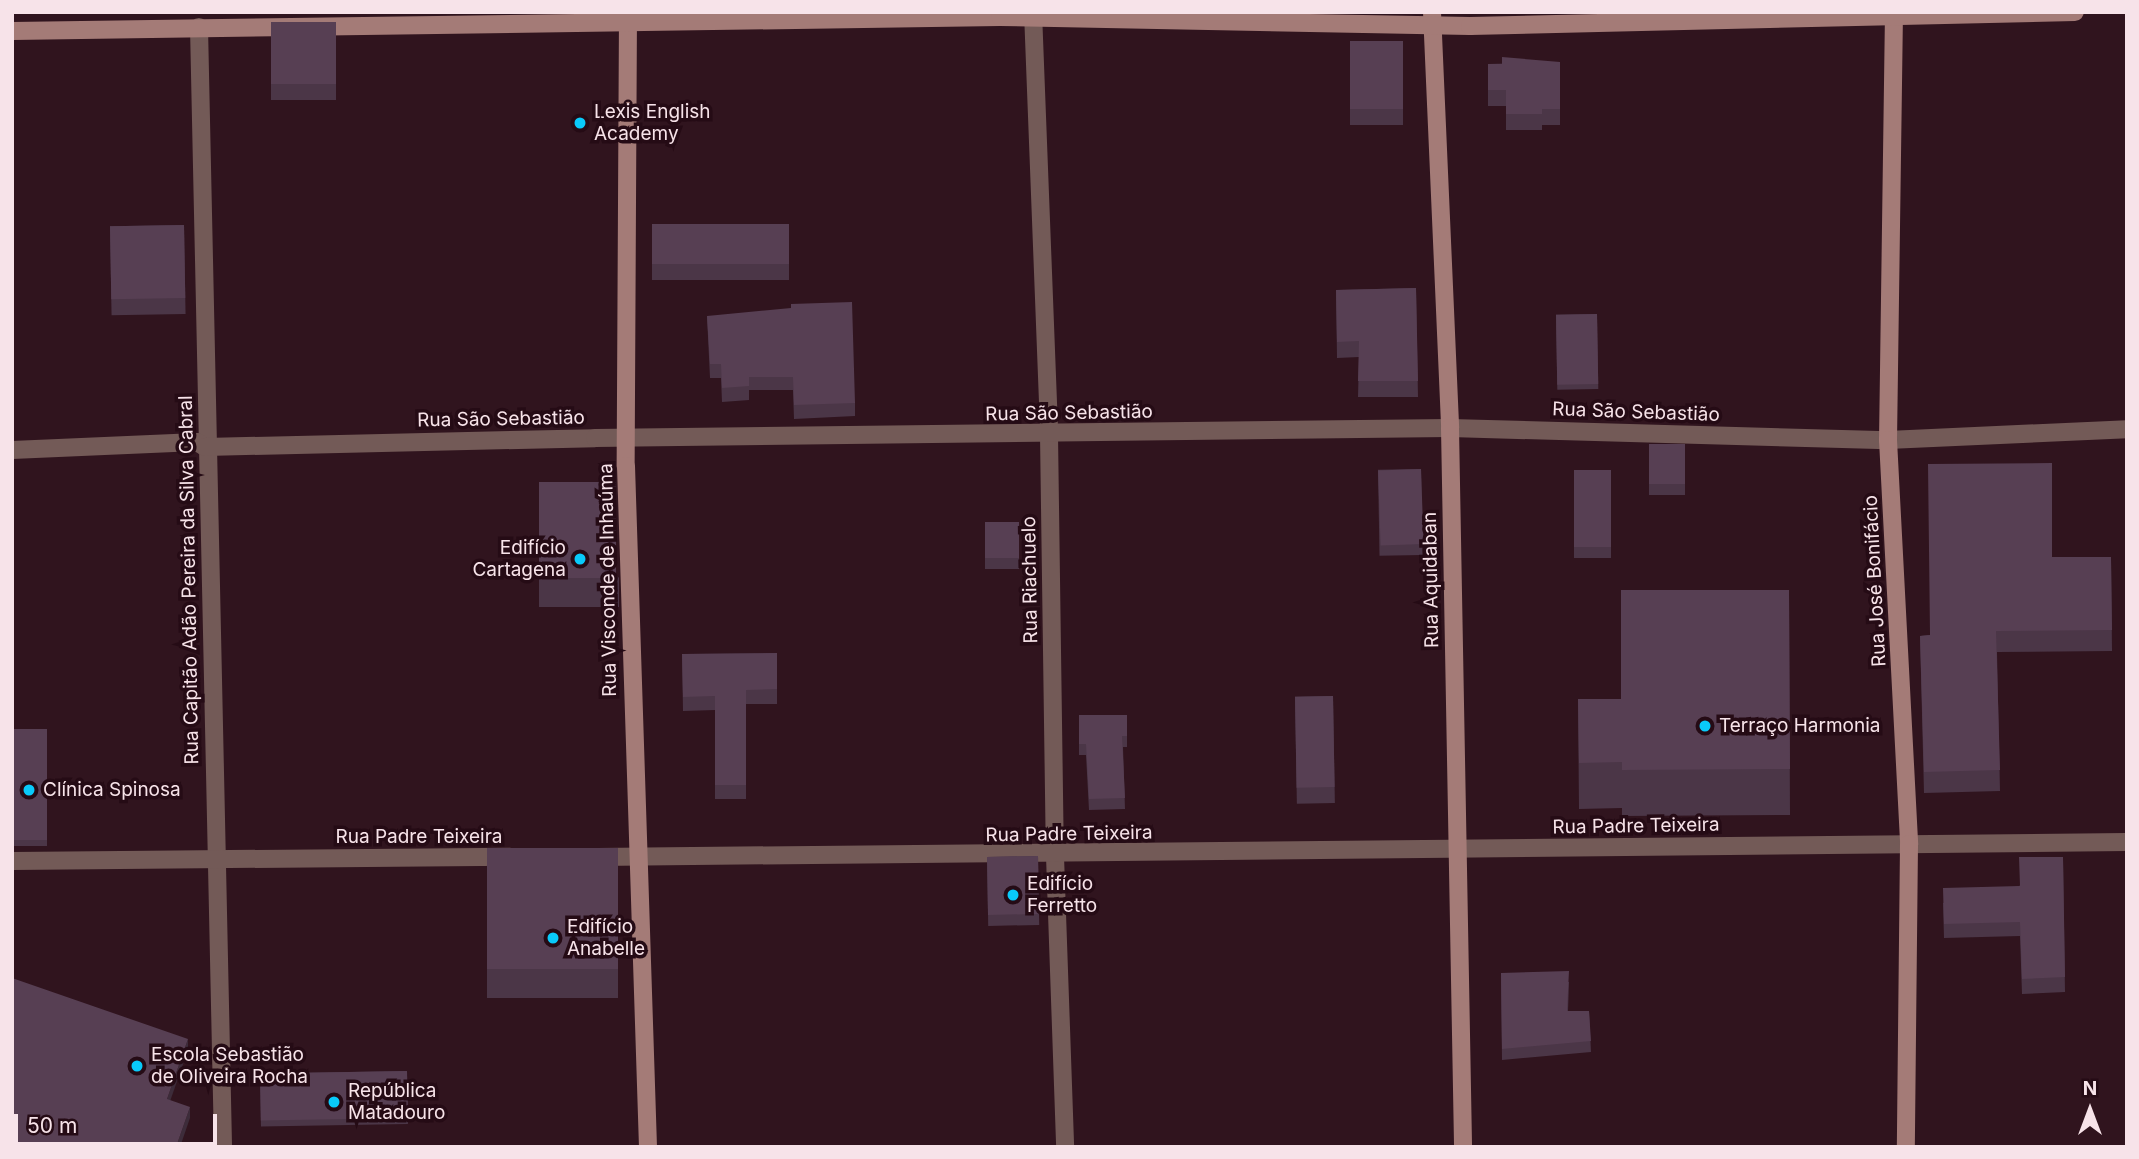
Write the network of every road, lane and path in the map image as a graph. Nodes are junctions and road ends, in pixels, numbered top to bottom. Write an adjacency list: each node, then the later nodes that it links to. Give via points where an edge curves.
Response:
1 (2075, 12): 2 (main road)
2 (1895, 14): 5 (main road); 12 (main road, Rua José Bonifácio)
3 (1033, 15): 4 (main road); 5 (main road); 10 (street, Rua Riachuelo)
4 (628, 16): 6 (main road); 11 (main road, Rua Visconde de Inhaúma)
5 (1432, 19): 8 (main road, Rua Aquidaban)
6 (200, 20): 7 (main road); 13 (street, Rua Capitão Adão Pereira da Silva Cabral)
7 (12, 31)
8 (1450, 428): 10 (street, Rua São Sebastião); 12 (street, Rua São Sebastião); 17 (main road, Rua Aquidaban)
9 (2127, 429): 12 (street, Rua São Sebastião)
10 (1049, 435): 11 (street, Rua São Sebastião); 18 (street, Rua Riachuelo)
11 (626, 437): 13 (street, Rua São Sebastião); 21 (main road, Rua Visconde de Inhaúma)
12 (1888, 440): 16 (main road, Rua José Bonifácio)
13 (205, 447): 14 (street, Rua São Sebastião, via 197,442); 19 (street, Rua Capitão Adão Pereira da Silva Cabral)
14 (12, 450)
15 (2127, 842): 16 (street, Rua Padre Teixeira)
16 (1909, 844): 17 (street, Rua Padre Teixeira); 28 (main road, Rua José Bonifácio)
17 (1456, 849): 18 (street, Rua Padre Teixeira); 27 (main road, Rua Aquidaban)
18 (1055, 856): 21 (street, Rua Padre Teixeira); 26 (street, Rua Riachuelo)
19 (217, 857): 22 (street, Rua Padre Teixeira); 23 (street, Rua Padre Teixeira); 24 (street, Rua Capitão Adão Pereira da Silva Cabral)
20 (583, 857): 21 (street, Rua Padre Teixeira)
21 (637, 857): 25 (main road, Rua Visconde de Inhaúma)
22 (528, 858)
23 (12, 861)
24 (223, 1147)
25 (648, 1147)
26 (1065, 1147)
27 (1463, 1147)
28 (1906, 1147)

